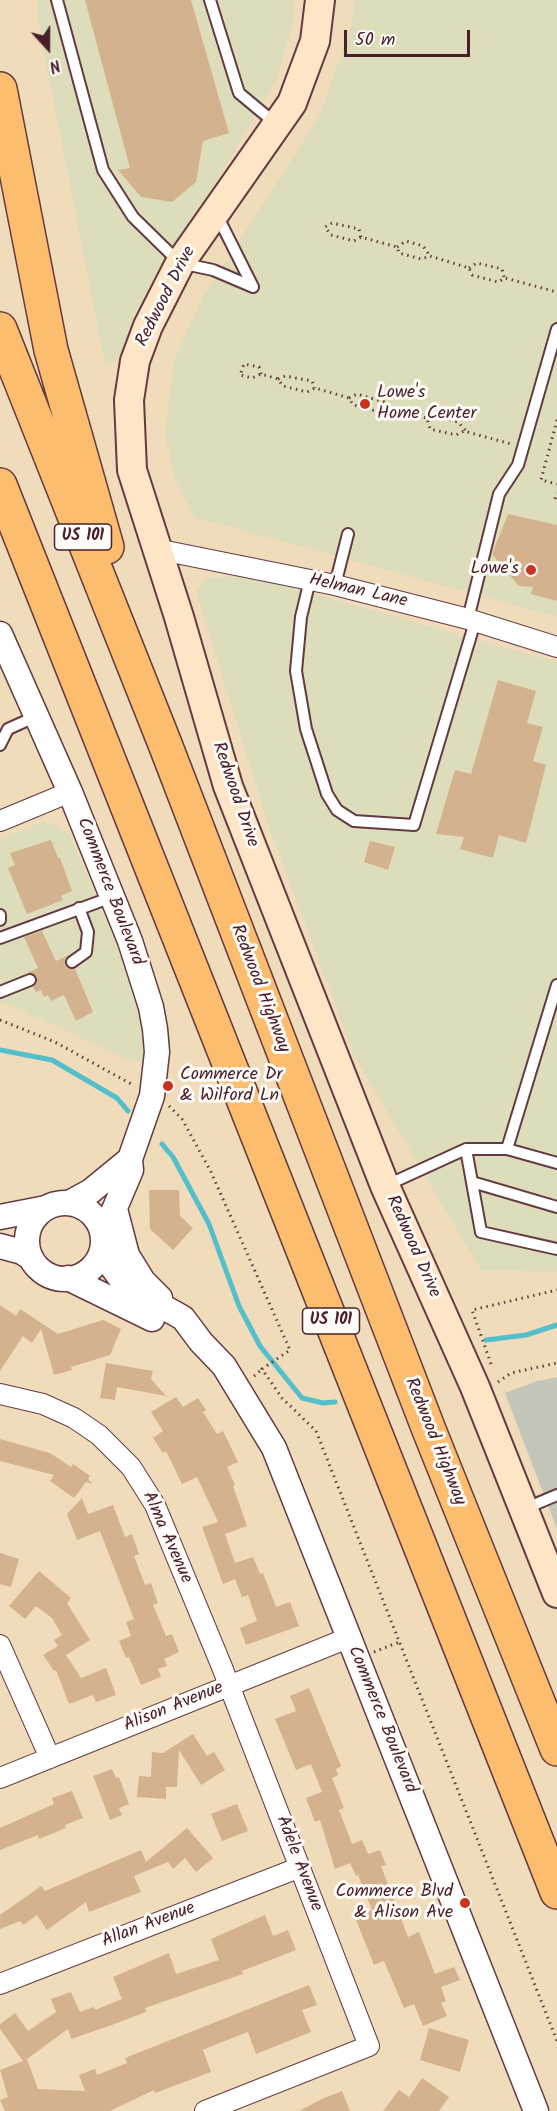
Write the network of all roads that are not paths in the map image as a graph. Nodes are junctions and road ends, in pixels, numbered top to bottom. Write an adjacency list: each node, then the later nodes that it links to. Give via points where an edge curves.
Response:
1 (57, 0): 7 (lane, via 103,170 133,218)
2 (210, 0): 5 (lane, via 239,93)
3 (320, 0): 5 (main road, Redwood Drive, via 315,41 292,103)
4 (0, 89): 20 (highway, via 51,350)
5 (278, 125): 6 (main road, Redwood Drive)
6 (216, 213): 7 (main road, Redwood Drive); 7 (lane, via 253,287 213,270)
7 (180, 263): 13 (main road, Redwood Drive, via 148,326 135,361 129,400 132,470)
8 (557, 328): 16 (lane, via 518,465 499,494)
9 (0, 329): 20 (highway, Redwood Highway / US 101)
10 (0, 485): 22 (highway, US 101)
11 (348, 534): 15 (lane)
12 (0, 537): 22 (highway)
13 (156, 549): 14 (street, Helman Lane); 37 (main road, Redwood Drive, via 228,786)
14 (310, 580): 15 (street, Helman Lane); 16 (lane, via 296,671 306,729 327,794 337,810 354,821 414,825)
15 (335, 585): 16 (street, Helman Lane)
16 (471, 620): 18 (street, Helman Lane)
17 (0, 634): 19 (street, Commerce Boulevard)
18 (557, 647)
19 (37, 716): 21 (lane, via 8,729); 23 (street, Commerce Boulevard)
20 (165, 744): 56 (highway, Redwood Highway / US 101, via 429,1430)
21 (0, 745)
22 (104, 750): 60 (highway, US 101)
23 (70, 792): 24 (street); 25 (street, Commerce Boulevard)
24 (0, 820)
25 (113, 897): 26 (lane); 34 (street, Commerce Boulevard, via 155,1029 154,1082)
26 (79, 908): 27 (lane); 28 (lane, via 88,932 86,952)
27 (0, 938)
28 (72, 962)
29 (30, 980): 31 (lane)
30 (557, 985): 33 (lane)
31 (0, 992)
32 (466, 1149): 33 (lane); 36 (lane); 37 (lane)
33 (507, 1149): 35 (lane)
34 (130, 1159): 38 (street, Commerce Boulevard, via 97,1186); 40 (street, Commerce Boulevard, via 131,1170)
35 (557, 1163)
36 (472, 1182): 39 (lane); 44 (lane, via 481,1232)
37 (385, 1186): 51 (main road, Redwood Drive, via 475,1387)
38 (58, 1206): 41 (street); 42 (street, Commerce Boulevard, via 87,1208 94,1214); 45 (street, Commerce Boulevard, via 37,1214 28,1228)
39 (557, 1208)
40 (115, 1209): 42 (street, Commerce Boulevard); 47 (street, via 127,1255)
41 (0, 1217)
42 (103, 1244): 46 (street, Commerce Boulevard, via 95,1266); 47 (street, Commerce Boulevard, via 126,1286)
43 (0, 1246): 45 (street)
44 (557, 1249)
45 (31, 1258): 46 (street, Commerce Boulevard, via 43,1272)
46 (68, 1278): 48 (street, Commerce Boulevard)
47 (168, 1309): 48 (street, Commerce Boulevard, via 183,1318)
48 (201, 1342): 53 (street, Commerce Boulevard, via 224,1366 274,1448)
49 (0, 1394): 55 (street, Alma Avenue, via 43,1404 74,1418 99,1435 130,1467 155,1505)
50 (557, 1495): 51 (lane)
51 (523, 1509): 52 (main road, Redwood Drive)
52 (557, 1593)
53 (348, 1638): 55 (street, Alison Avenue); 63 (street, Commerce Boulevard)
54 (0, 1645): 57 (street)
55 (229, 1686): 57 (street, Alison Avenue); 59 (street, Adele Avenue)
56 (557, 1749)
57 (50, 1758): 58 (street, Alison Avenue)
58 (0, 1778)
59 (298, 1868): 61 (street, Allan Avenue); 62 (street, Adele Avenue, via 369,2046)
60 (557, 1892)
61 (0, 1984)
62 (205, 2111)
63 (536, 2111)

